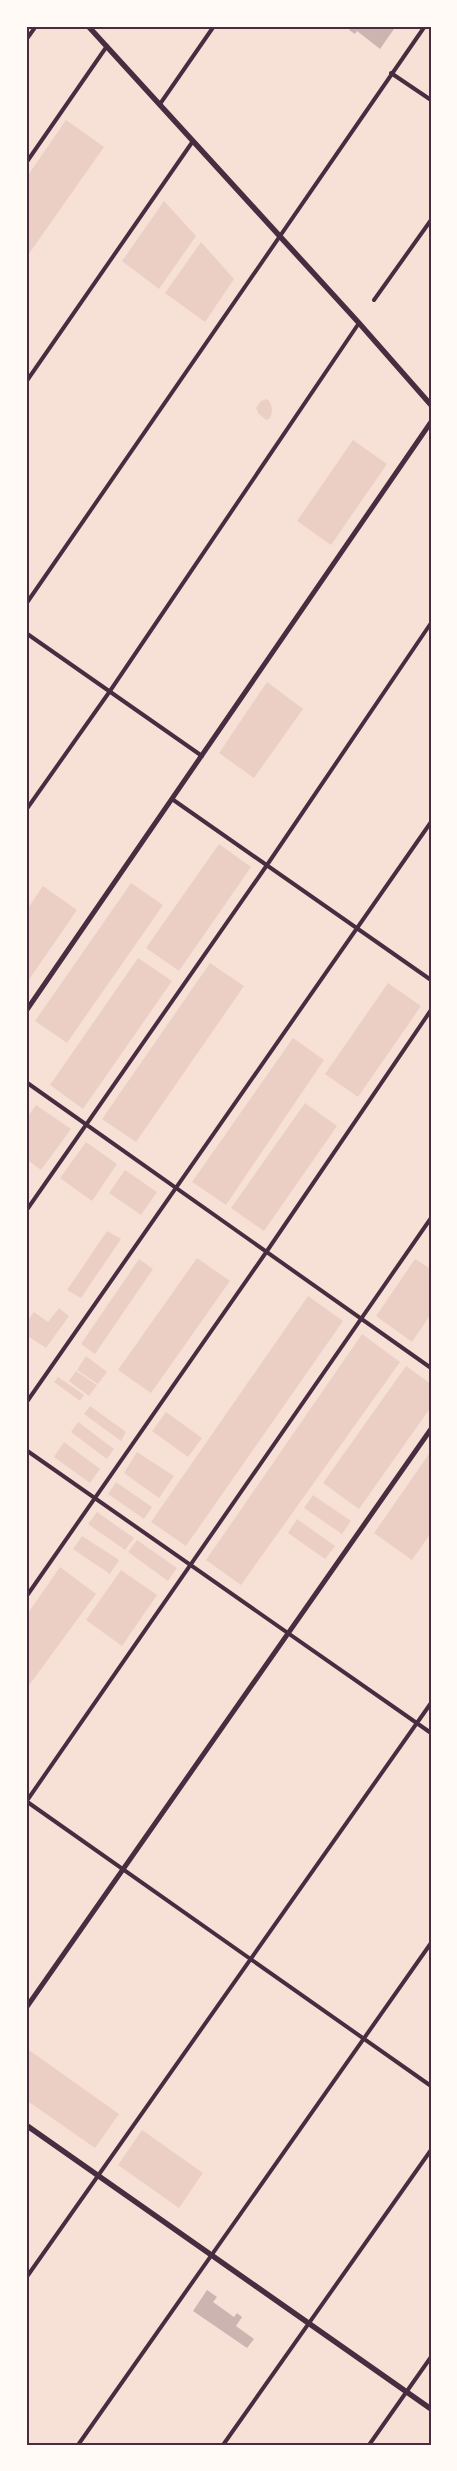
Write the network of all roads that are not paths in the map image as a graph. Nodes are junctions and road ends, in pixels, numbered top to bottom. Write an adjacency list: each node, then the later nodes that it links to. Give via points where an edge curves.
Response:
1 (36, 26): 5 (street)
2 (88, 26): 6 (main road)
3 (214, 26): 9 (street)
4 (425, 26): 7 (street)
5 (26, 40)
6 (107, 46): 9 (main road); 11 (street)
7 (391, 73): 8 (street); 13 (street)
8 (431, 100)
9 (160, 104): 10 (main road)
10 (193, 141): 13 (main road); 16 (street)
11 (26, 163)
12 (431, 220): 14 (street)
13 (280, 236): 15 (main road); 19 (street)
14 (374, 300)
15 (359, 323): 17 (main road); 22 (street)
16 (26, 382)
17 (431, 405)
18 (431, 422): 23 (street)
19 (26, 604)
20 (431, 623): 27 (street)
21 (26, 633): 22 (street)
22 (110, 691): 23 (street); 25 (street)
23 (202, 756): 24 (street)
24 (172, 799): 27 (street); 31 (street)
25 (26, 810)
26 (431, 822): 28 (street)
27 (267, 865): 28 (street); 33 (street)
28 (356, 928): 29 (street); 34 (street)
29 (431, 980)
30 (431, 1010): 37 (street)
31 (26, 1011)
32 (26, 1082): 33 (street)
33 (87, 1125): 34 (street); 35 (street)
34 (176, 1187): 37 (street); 40 (street)
35 (26, 1211)
36 (431, 1218): 38 (street)
37 (267, 1251): 38 (street); 43 (street)
38 (361, 1319): 39 (street); 44 (street)
39 (431, 1368)
40 (26, 1403)
41 (431, 1429): 46 (street)
42 (26, 1450): 43 (street)
43 (95, 1497): 44 (street); 45 (street)
44 (190, 1564): 46 (street); 50 (street)
45 (26, 1597)
46 (288, 1633): 48 (street); 51 (street)
47 (431, 1704): 48 (street)
48 (417, 1723): 49 (street); 53 (street)
49 (431, 1733)
50 (26, 1801): 51 (street)
51 (124, 1870): 53 (street); 54 (street)
52 (431, 1943): 55 (street)
53 (251, 1959): 55 (street); 59 (street)
54 (26, 2008)
55 (364, 2039): 56 (street); 60 (street)
56 (431, 2086)
57 (26, 2124): 59 (main road)
58 (431, 2150): 62 (street)
59 (99, 2176): 60 (main road); 61 (street)
60 (211, 2255): 62 (main road); 66 (street)
61 (26, 2278)
62 (309, 2323): 64 (main road); 67 (street)
63 (431, 2357): 64 (street)
64 (406, 2392): 65 (main road); 68 (street)
65 (431, 2409)
66 (78, 2445)
67 (223, 2445)
68 (369, 2445)

